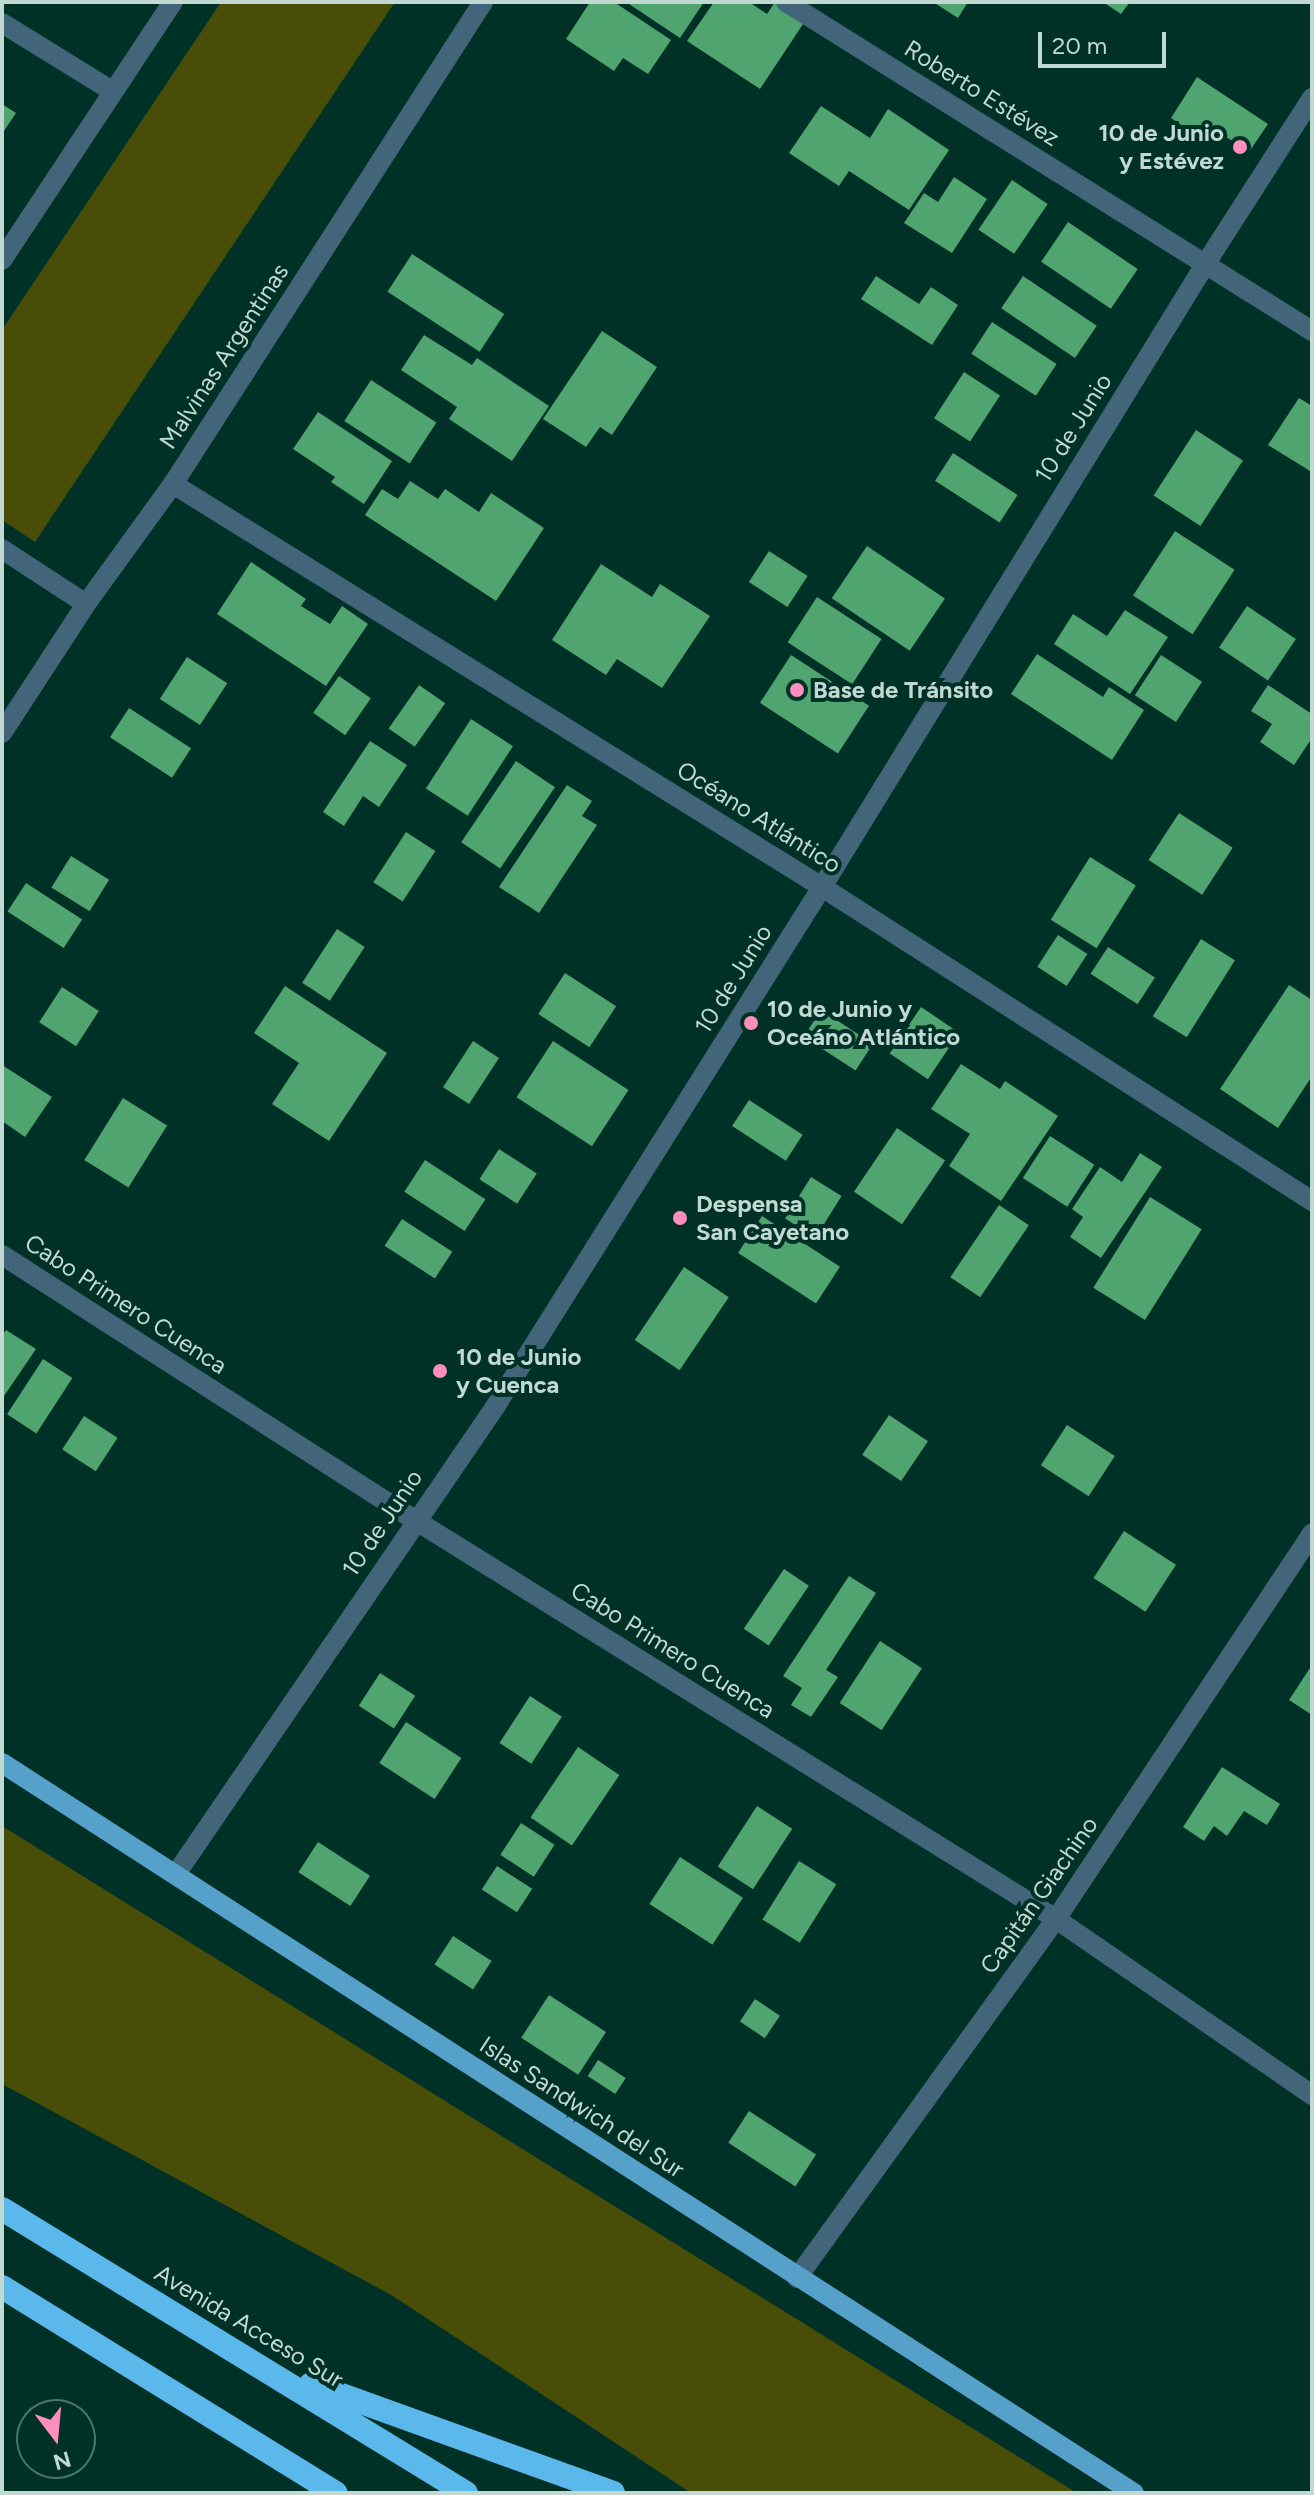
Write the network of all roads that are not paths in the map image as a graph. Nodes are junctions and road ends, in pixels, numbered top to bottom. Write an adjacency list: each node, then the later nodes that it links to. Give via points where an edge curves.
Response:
1 (173, 2): 5 (street)
2 (483, 2): 10 (street, Malvinas Argentinas)
3 (786, 2): 8 (street, Roberto Estévez)
4 (2, 23): 5 (street)
5 (112, 91): 7 (street)
6 (1312, 98): 8 (street, 10 de Junio)
7 (2, 260)
8 (1206, 263): 9 (street, Roberto Estévez); 14 (street, 10 de Junio)
9 (1312, 331)
10 (173, 484): 12 (street, Malvinas Argentinas); 14 (street, Océano Atlántico)
11 (2, 549): 12 (street)
12 (86, 604): 13 (street, Malvinas Argentinas)
13 (2, 733)
14 (822, 887): 15 (street, Océano Atlántico); 17 (street, 10 de Junio, via 495,1407)
15 (1312, 1201)
16 (2, 1255): 17 (street, Cabo Primero Cuenca)
17 (415, 1520): 20 (street, 10 de Junio); 21 (street, Cabo Primero Cuenca)
18 (1312, 1533): 21 (street, Capitán Giachino)
19 (2, 1763): 20 (main road, Islas Sandwich del Sur)
20 (176, 1874): 24 (main road, Islas Sandwich del Sur)
21 (1056, 1919): 22 (street, Cabo Primero Cuenca); 24 (street, Capitán Giachino)
22 (1312, 2095)
23 (2, 2209): 26 (highway, Avenida Acceso Sur)
24 (797, 2278): 30 (main road, Islas Sandwich del Sur)
25 (2, 2287): 27 (highway)
26 (263, 2367): 28 (highway, Avenida Acceso Sur); 29 (highway)
27 (336, 2493)
28 (466, 2493)
29 (613, 2493)
30 (1134, 2493)

